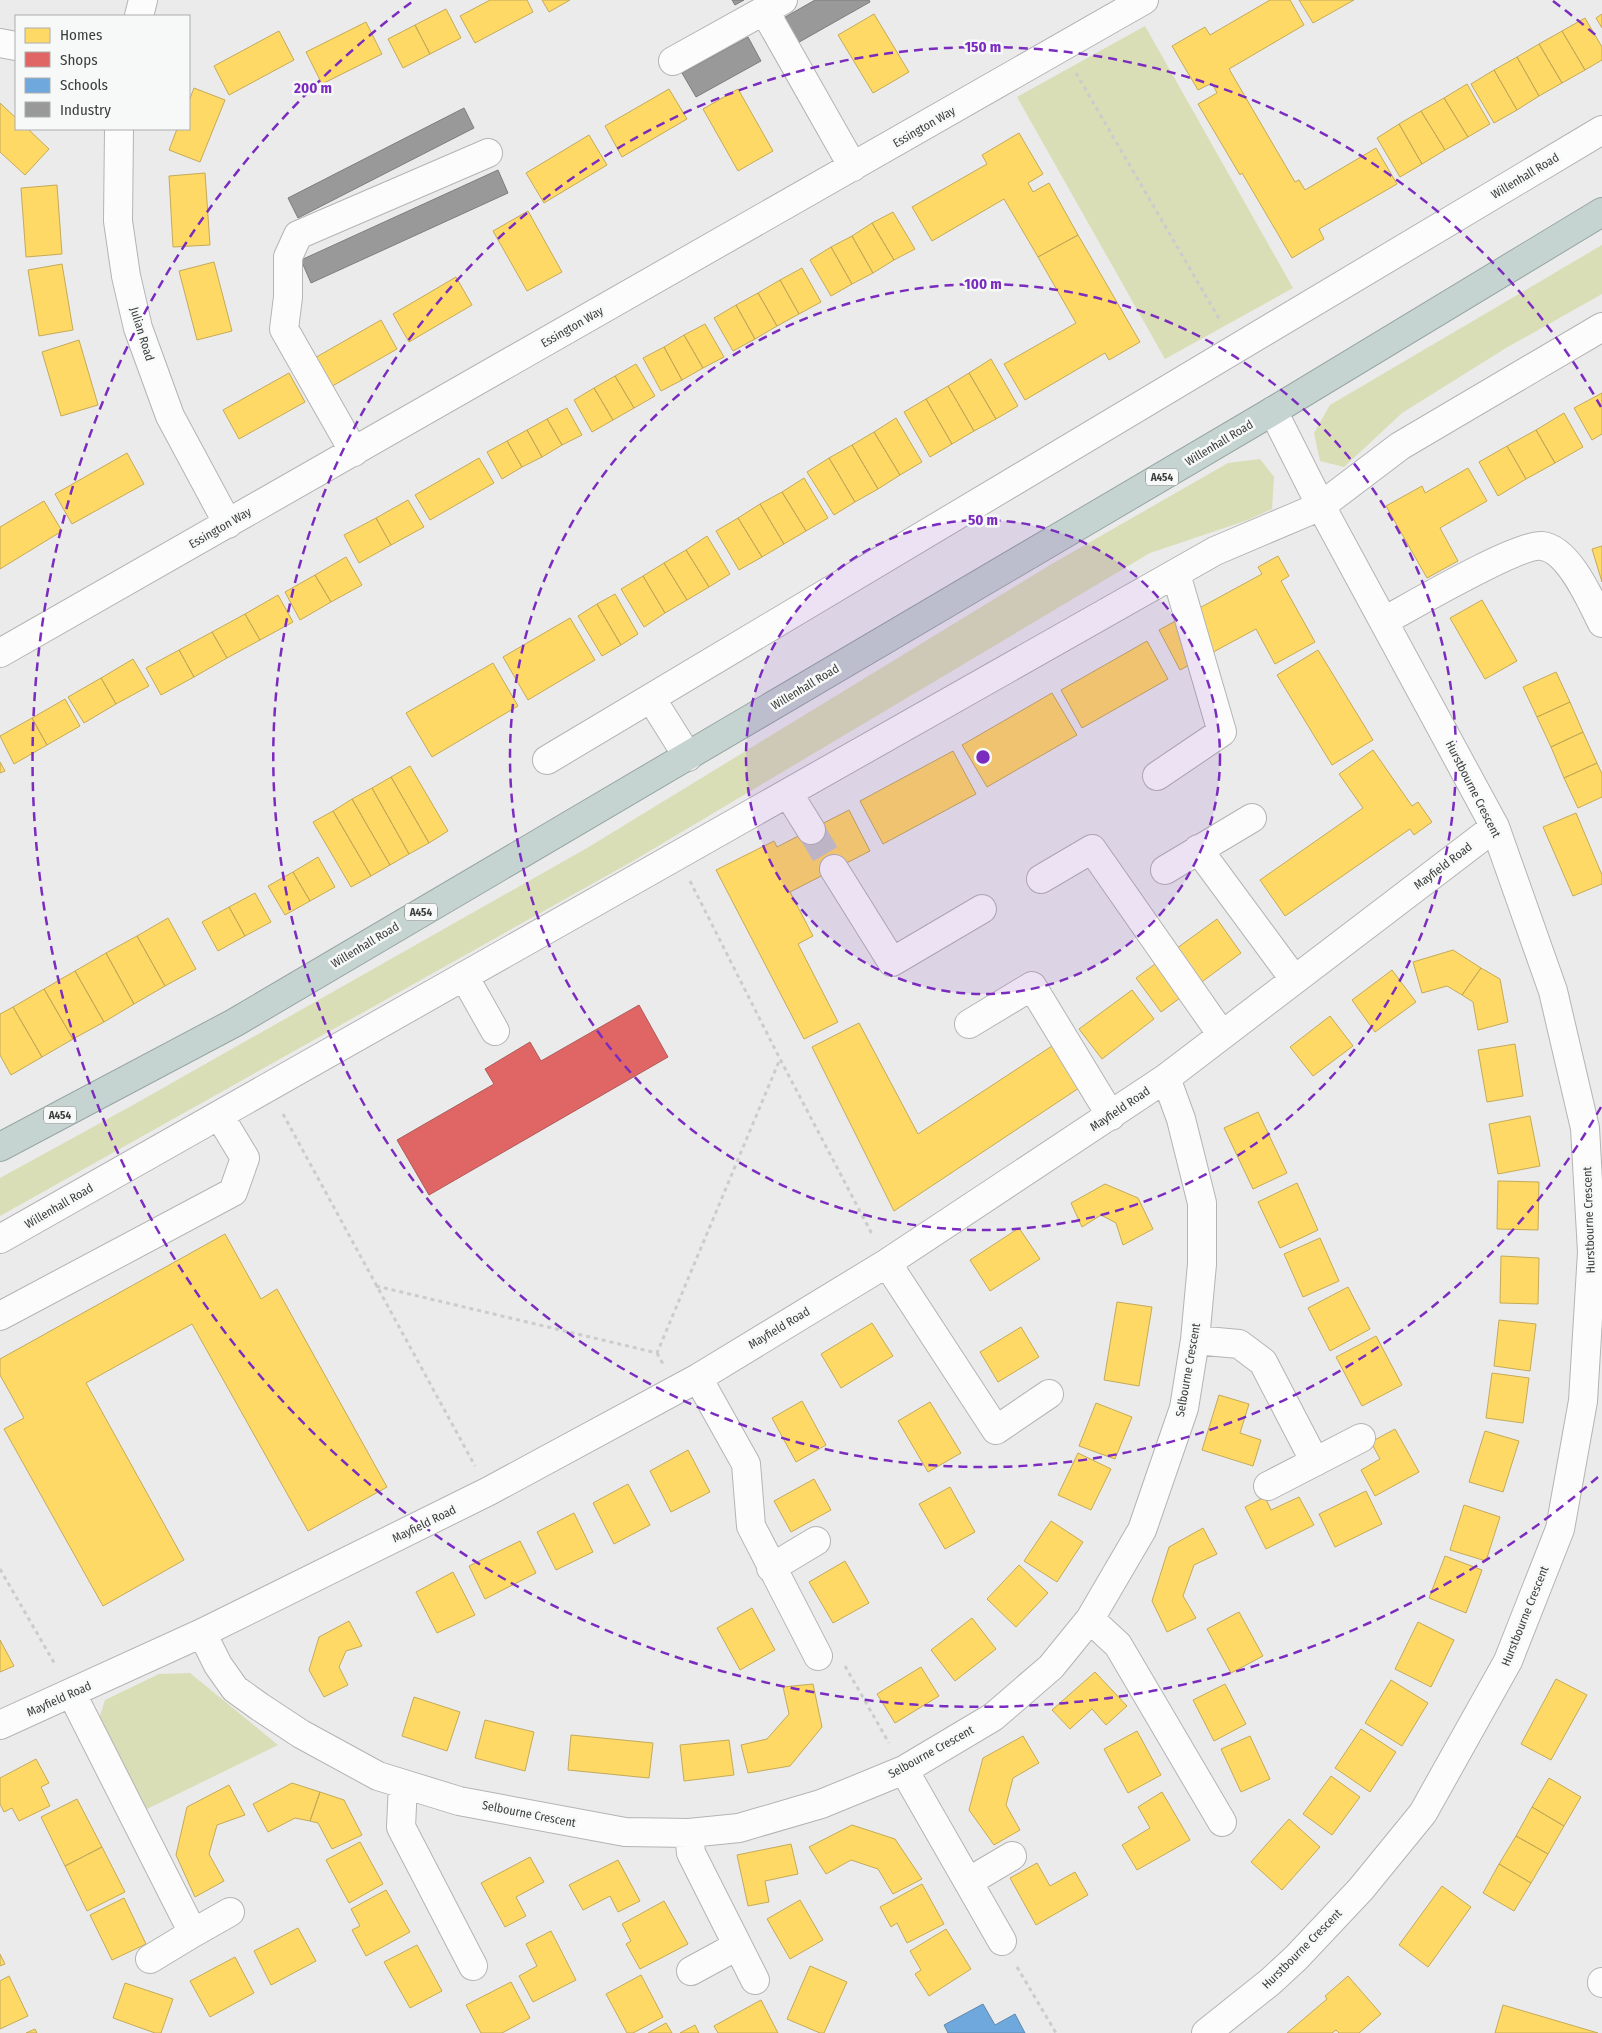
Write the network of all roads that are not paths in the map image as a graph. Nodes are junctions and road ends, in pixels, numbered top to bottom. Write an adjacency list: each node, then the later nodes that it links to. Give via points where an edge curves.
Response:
1 (143, 0): 4 (street)
2 (1144, 0): 11 (street, Essington Way)
3 (773, 5): 7 (street); 11 (street)
4 (139, 15)
5 (0, 43): 6 (street)
6 (15, 46)
7 (673, 61)
8 (119, 130): 17 (street, Julian Road, via 118,221 138,328 170,416)
9 (1602, 130): 22 (street, Willenhall Road)
10 (488, 154): 15 (street, via 298,235 288,258 284,329)
11 (853, 167): 15 (street, Essington Way)
12 (1602, 212): 14 (highway, Willenhall Road / A454)
13 (1602, 326): 16 (street, Willenhall Road, via 1400,446)
14 (1273, 411): 16 (street, Hurstbourne Crescent); 23 (highway, Willenhall Road / A454)
15 (354, 452): 17 (street, Essington Way)
16 (1321, 506): 18 (street, Willenhall Road, via 1215,551); 19 (street, Hurstbourne Crescent)
17 (228, 524): 21 (street, Essington Way)
18 (1176, 574): 25 (street, via 1222,732); 26 (street, Willenhall Road)
19 (1384, 622): 20 (street, via 1514,552 1542,546 1560,555 1578,576); 28 (street, Hurstbourne Crescent)
20 (1602, 622)
21 (0, 653)
22 (651, 698): 23 (street); 24 (street, Willenhall Road)
23 (688, 757): 43 (highway, Willenhall Road / A454, via 234,1023)
24 (547, 760)
25 (1157, 776)
26 (788, 793): 29 (street); 35 (street, Willenhall Road)
27 (1252, 818): 30 (street)
28 (1495, 827): 36 (street, Mayfield Road); 50 (street, Hurstbourne Crescent, via 1553,991 1586,1128 1592,1252)
29 (811, 830)
30 (1198, 849): 32 (street); 36 (street)
31 (834, 869): 34 (street, via 892,962)
32 (1165, 870)
33 (1041, 879): 39 (street, via 1092,849)
34 (982, 910)
35 (464, 976): 38 (street); 41 (street, Willenhall Road)
36 (1294, 979): 39 (street, Mayfield Road)
37 (969, 1024): 42 (street, via 1032,986)
38 (495, 1031)
39 (1222, 1035): 40 (street, Mayfield Road)
40 (1166, 1078): 42 (street, Mayfield Road); 47 (street, Selbourne Crescent, via 1181,1119 1202,1204 1202,1264)
41 (219, 1115): 44 (street, Willenhall Road); 46 (street, via 245,1158 233,1192)
42 (1111, 1116): 45 (street, Mayfield Road)
43 (0, 1148)
44 (0, 1239)
45 (887, 1263): 48 (street, Mayfield Road); 49 (street, via 996,1430)
46 (0, 1316)
47 (1195, 1340): 52 (street, via 1239,1344 1263,1362); 56 (street, Selbourne Crescent, via 1184,1408 1142,1530)
48 (698, 1378): 55 (street, via 746,1464 751,1526); 57 (street, Mayfield Road, via 490,1491)
49 (1049, 1394)
50 (1592, 1402): 75 (street, Hurstbourne Crescent, via 1560,1528 1508,1661 1424,1813 1361,1889 1296,1958)
51 (1361, 1438): 52 (street)
52 (1315, 1462): 53 (street)
53 (1268, 1486)
54 (816, 1541): 55 (street)
55 (770, 1568): 58 (street)
56 (1090, 1619): 61 (street, Selbourne Crescent, via 1051,1667 993,1717); 63 (street, via 1118,1645)
57 (202, 1634): 59 (street, Mayfield Road); 62 (street, Selbourne Crescent, via 218,1665 247,1698 309,1738 378,1776)
58 (818, 1656)
59 (72, 1694): 60 (street, Mayfield Road); 68 (street)
60 (0, 1725)
61 (904, 1770): 64 (street, Selbourne Crescent, via 821,1804 739,1828); 66 (street)
62 (403, 1784): 64 (street, Selbourne Crescent, via 459,1801 625,1832); 72 (street, via 401,1828)
63 (1222, 1822)
64 (689, 1833): 70 (street, via 691,1853)
65 (1012, 1856): 66 (street)
66 (968, 1882): 69 (street)
67 (230, 1912): 68 (street)
68 (193, 1933): 71 (street)
69 (1002, 1941)
70 (737, 1946): 73 (street); 74 (street)
71 (150, 1959)
72 (473, 1966)
73 (691, 1971)
74 (755, 1980)
75 (1206, 2033)

